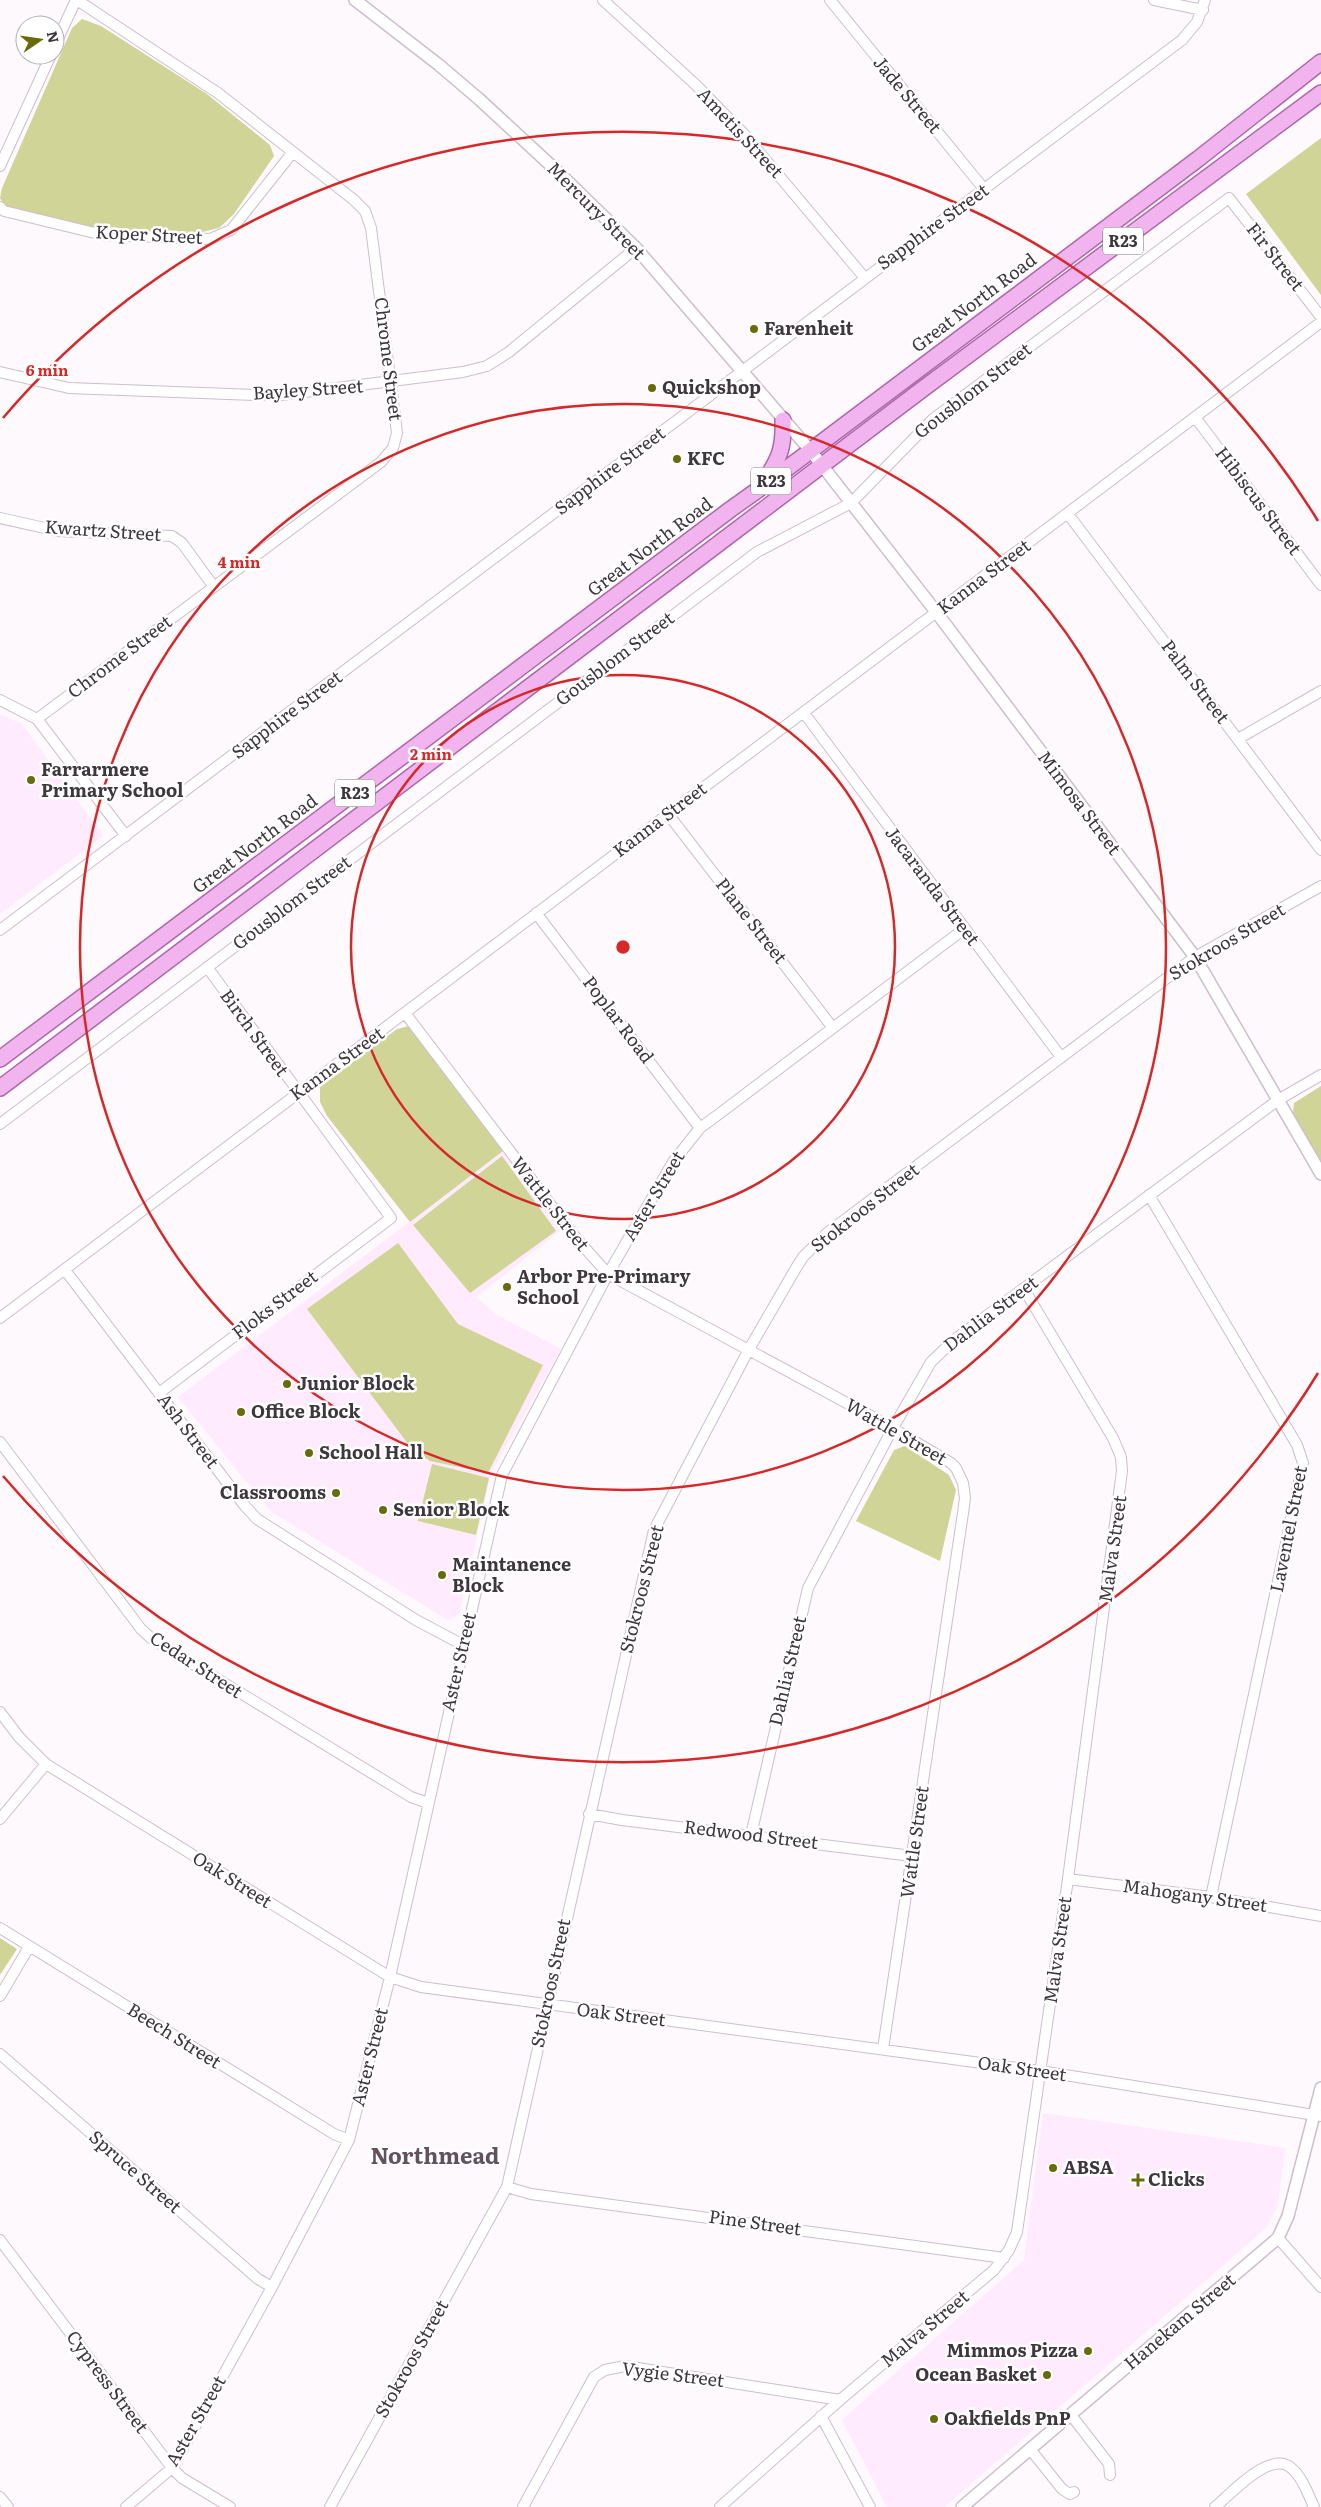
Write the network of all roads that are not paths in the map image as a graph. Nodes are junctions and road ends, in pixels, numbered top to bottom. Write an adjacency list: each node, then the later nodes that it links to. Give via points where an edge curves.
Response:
1 (76, 0): 7 (street); 11 (street, Chrome Street, via 182,68)
2 (355, 0): 16 (street, Mercury Street, via 479,99)
3 (603, 0): 17 (street, Ametis Street, via 743,133)
4 (830, 0): 13 (street, Jade Street)
5 (1154, 0): 6 (street)
6 (1204, 5): 13 (street, Sapphire Street, via 1197,22 1182,40)
7 (65, 24)
8 (1321, 62): 25 (main road, Great North Road / R23)
9 (45, 65): 12 (street)
10 (1321, 93): 26 (main road, R23)
11 (293, 152): 15 (street, Koper Street, via 236,225 222,236 210,239 103,236 4,211); 22 (street, Chrome Street, via 354,200 369,219)
12 (0, 166)
13 (984, 189): 17 (street, Sapphire Street)
14 (1230, 198): 18 (street, Fir Street); 28 (street, Gousblom Street, via 933,419)
15 (0, 207)
16 (636, 248): 21 (street, Mercury Street); 22 (street, Bayley Street, via 495,362 463,372)
17 (864, 278): 21 (street, Sapphire Street)
18 (1321, 317)
19 (1321, 322): 23 (street, Kanna Street)
20 (0, 372): 22 (street, Bayley Street, via 69,388 255,395)
21 (742, 373): 24 (street, Mercury Street); 42 (street, Sapphire Street)
22 (391, 382): 32 (street, Chrome Street, via 397,433 388,455)
23 (1195, 417): 29 (street, Kanna Street); 31 (street, Hibiscus Street)
24 (783, 420): 25 (street, Mercury Street); 27 (main road, via 784,441 780,457)
25 (810, 450): 26 (street, Mimosa Street); 27 (main road, Great North Road / R23)
26 (822, 466): 28 (street, Mimosa Street); 40 (main road, R23)
27 (759, 489): 39 (main road, Great North Road / R23)
28 (852, 503): 33 (street, Mimosa Street); 49 (street, Gousblom Street, via 757,552)
29 (1068, 514): 33 (street, Kanna Street); 38 (street, Palm Street)
30 (0, 518): 32 (street, Kwartz Street, via 58,531 172,536 182,543)
31 (1321, 585)
32 (214, 587): 37 (street, Chrome Street)
33 (937, 613): 36 (street, Kanna Street); 48 (street, Mimosa Street)
34 (1321, 691): 38 (street)
35 (0, 700): 37 (street)
36 (804, 713): 41 (street, Kanna Street); 46 (street, Jacaranda Street)
37 (37, 719): 42 (street)
38 (1238, 739): 43 (street, Palm Street)
39 (390, 766): 40 (main road); 53 (main road, Great North Road / R23)
40 (404, 784): 55 (main road, R23)
41 (668, 814): 45 (street, Kanna Street); 51 (street, Plane Street)
42 (126, 836): 47 (street, Sapphire Street)
43 (1321, 850)
44 (1321, 886): 48 (street, Stokroos Street)
45 (536, 913): 50 (street, Kanna Street); 59 (street, Poplar Road)
46 (964, 929): 51 (street, Aster Street); 52 (street, Jacaranda Street)
47 (0, 930)
48 (1195, 957): 52 (street, Stokroos Street); 57 (street, Mimosa Street)
49 (208, 967): 56 (street, Birch Street); 58 (street, Gousblom Street)
50 (405, 1013): 56 (street, Kanna Street); 64 (street, Wattle Street, via 576,1238)
51 (833, 1028): 59 (street, Aster Street)
52 (1061, 1057): 67 (street, Stokroos Street, via 814,1246 792,1275)
53 (0, 1059)
54 (1321, 1075): 57 (street, Dahlia Street)
55 (0, 1088)
56 (297, 1092): 62 (street, Birch Street); 63 (street, Kanna Street)
57 (1278, 1100): 60 (street, Mimosa Street); 61 (street, Dahlia Street)
58 (0, 1124)
59 (700, 1128): 64 (street, Aster Street, via 673,1162)
60 (1321, 1174)
61 (1149, 1195): 65 (street, Dahlia Street); 80 (street, Laventel Street, via 1298,1445 1303,1463)
62 (391, 1218): 68 (street, Floks Street)
63 (65, 1270): 66 (street, Kanna Street); 68 (street, Ash Street)
64 (608, 1274): 67 (street, Wattle Street); 71 (street, Aster Street, via 502,1475)
65 (1024, 1289): 69 (street, Dahlia Street, via 942,1350 931,1362); 79 (street, Malva Street, via 1113,1438 1122,1464)
66 (0, 1318)
67 (748, 1351): 69 (street, Wattle Street); 75 (street, Stokroos Street, via 654,1530)
68 (158, 1393): 71 (street, Ash Street, via 257,1519 416,1620)
69 (893, 1428): 77 (street, Dahlia Street, via 808,1588); 78 (street, Wattle Street, via 951,1463 961,1477 964,1490)
70 (0, 1442): 74 (street, Cedar Street, via 152,1639 411,1797)
71 (463, 1645): 74 (street, Aster Street)
72 (0, 1712): 73 (street, Oak Street, via 18,1737)
73 (46, 1764): 76 (street); 84 (street, Oak Street)
74 (428, 1804): 84 (street, Aster Street)
75 (589, 1814): 77 (street, Redwood Street); 86 (street, Stokroos Street)
76 (0, 1819)
77 (750, 1835): 78 (street, Redwood Street)
78 (912, 1856): 87 (street, Wattle Street)
79 (1068, 1879): 80 (street, Mahogany Street); 89 (street, Malva Street)
80 (1211, 1897): 81 (street, Mahogany Street)
81 (1321, 1916)
82 (0, 1928): 83 (street, Beech Street)
83 (29, 1947): 85 (street); 92 (street, Beech Street, via 334,2134)
84 (390, 1977): 86 (street, Oak Street, via 421,1987); 92 (street, Aster Street)
85 (0, 1996)
86 (546, 2005): 87 (street, Oak Street); 93 (street, Stokroos Street)
87 (883, 2049): 89 (street, Oak Street)
88 (0, 2054): 97 (street, Spruce Street, via 251,2273)
89 (1040, 2071): 91 (street, Oak Street); 96 (street, Malva Street, via 1017,2232)
90 (1321, 2088): 91 (street, Hanekam Street)
91 (1318, 2115): 94 (street, Hanekam Street, via 1286,2225)
92 (349, 2140): 97 (street, Aster Street)
93 (507, 2187): 96 (street, Pine Street, via 531,2194); 110 (street, Stokroos Street)
94 (1278, 2238): 98 (street); 100 (street, Hanekam Street)
95 (0, 2240): 103 (street, Cypress Street)
96 (1004, 2258): 99 (street, Malva Street, via 986,2278)
97 (272, 2287): 103 (street, Aster Street)
98 (1321, 2287)
99 (840, 2400): 101 (street, Malva Street); 111 (street, Vygie Street, via 625,2366 605,2370 594,2378)
100 (1070, 2415): 102 (street, Hanekam Street); 104 (street, via 1109,2464)
101 (821, 2416): 112 (street, Malva Street); 113 (street)
102 (1030, 2449): 105 (street, via 1062,2489 1070,2494); 114 (street, Hanekam Street)
103 (172, 2468): 108 (street, Aster Street); 109 (street, Cypress Street, via 182,2478)
104 (1110, 2475)
105 (1074, 2492)
106 (0, 2497): 107 (street)
107 (8, 2507)
108 (126, 2507)
109 (230, 2507)
110 (330, 2507)
111 (524, 2507)
112 (720, 2507)
113 (870, 2507)
114 (962, 2507)
115 (1215, 2507): 116 (street, via 1255,2473 1277,2463 1288,2465 1299,2476)
116 (1314, 2507)

